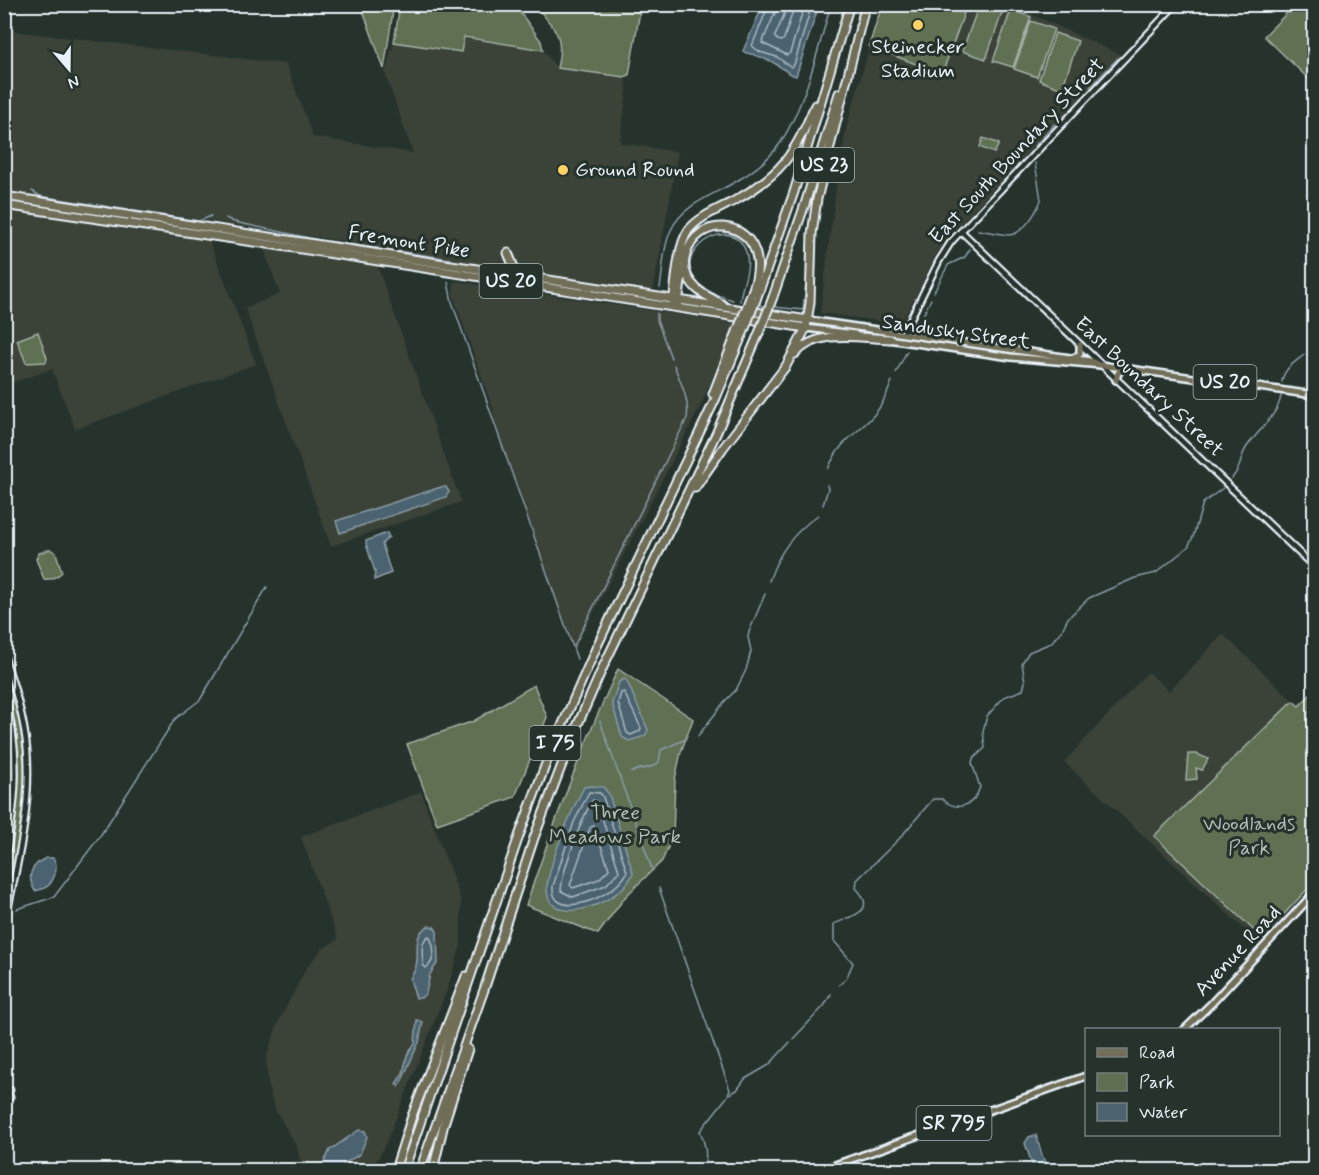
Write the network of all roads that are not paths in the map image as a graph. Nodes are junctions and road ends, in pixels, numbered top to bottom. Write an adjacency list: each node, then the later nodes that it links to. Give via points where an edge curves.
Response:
1 (850, 4): 4 (highway, I 75)
2 (1176, 4): 9 (street, East South Boundary Street)
3 (865, 6): 17 (highway, US 23, via 817,199); 28 (highway, I 75, bridge, via 773,297)
4 (827, 81): 14 (highway, I 75, via 794,192); 15 (highway, US 23, via 796,146 777,172 688,231 682,244)
5 (4, 196): 8 (highway, Fremont Pike / US 20)
6 (4, 205): 7 (highway, Fremont Pike / US 20)
7 (125, 223): 8 (highway); 11 (highway, Fremont Pike / US 20)
8 (216, 229): 11 (highway, Fremont Pike / US 20)
9 (961, 231): 19 (street, East South Boundary Street, via 943,254); 21 (street, East Boundary Street)
10 (508, 252): 13 (highway, via 516,272)
11 (386, 259): 13 (highway, Fremont Pike / US 20); 15 (highway, Fremont Pike / US 20)
12 (684, 264): 14 (highway, via 691,243 702,232 721,226 737,230 749,240 757,258); 15 (highway); 16 (highway, via 697,289)
13 (543, 279): 15 (highway, Fremont Pike / US 20)
14 (754, 298): 35 (highway, I 75, bridge, via 699,435 566,714)
15 (676, 303): 16 (highway, Fremont Pike / US 20); 17 (highway, Fremont Pike / US 20)
16 (728, 307): 17 (highway, Fremont Pike / US 20)
17 (807, 324): 18 (main road, Sandusky Street / US 20); 19 (main road, Sandusky Street / US 20); 22 (highway)
18 (845, 332): 19 (main road); 20 (main road, Sandusky Street / US 20)
19 (903, 334): 23 (main road, Sandusky Street / US 20)
20 (890, 339): 22 (highway, via 829,336 808,343); 24 (main road, Sandusky Street / US 20, via 1011,357)
21 (1080, 345): 23 (main road, via 1080,354); 24 (street, East Boundary Street)
22 (791, 358): 28 (highway)
23 (1072, 359): 24 (main road, Sandusky Street / US 20)
24 (1101, 365): 25 (main road, Sandusky Street / US 20); 26 (street, East Boundary Street)
25 (1124, 368): 26 (main road); 27 (main road, Sandusky Street / US 20)
26 (1116, 380): 29 (street, East Boundary Street)
27 (1314, 395)
28 (683, 505): 36 (highway, I 75, via 574,733 534,838)
29 (1314, 567)
30 (4, 656): 34 (street, via 23,720 28,780 23,830)
31 (4, 693): 32 (street, via 17,766 14,814)
32 (4, 867)
33 (1314, 894): 37 (main road, Avenue Road)
34 (4, 927)
35 (487, 929): 40 (highway, via 441,1041); 41 (highway, I 75)
36 (485, 987): 39 (highway); 42 (highway, I 75)
37 (1185, 1028)
38 (1085, 1076): 45 (main road, SR 795)
39 (444, 1124): 43 (highway); 44 (highway)
40 (395, 1170)
41 (404, 1170)
42 (420, 1170)
43 (428, 1170)
44 (433, 1170)
45 (821, 1170)

